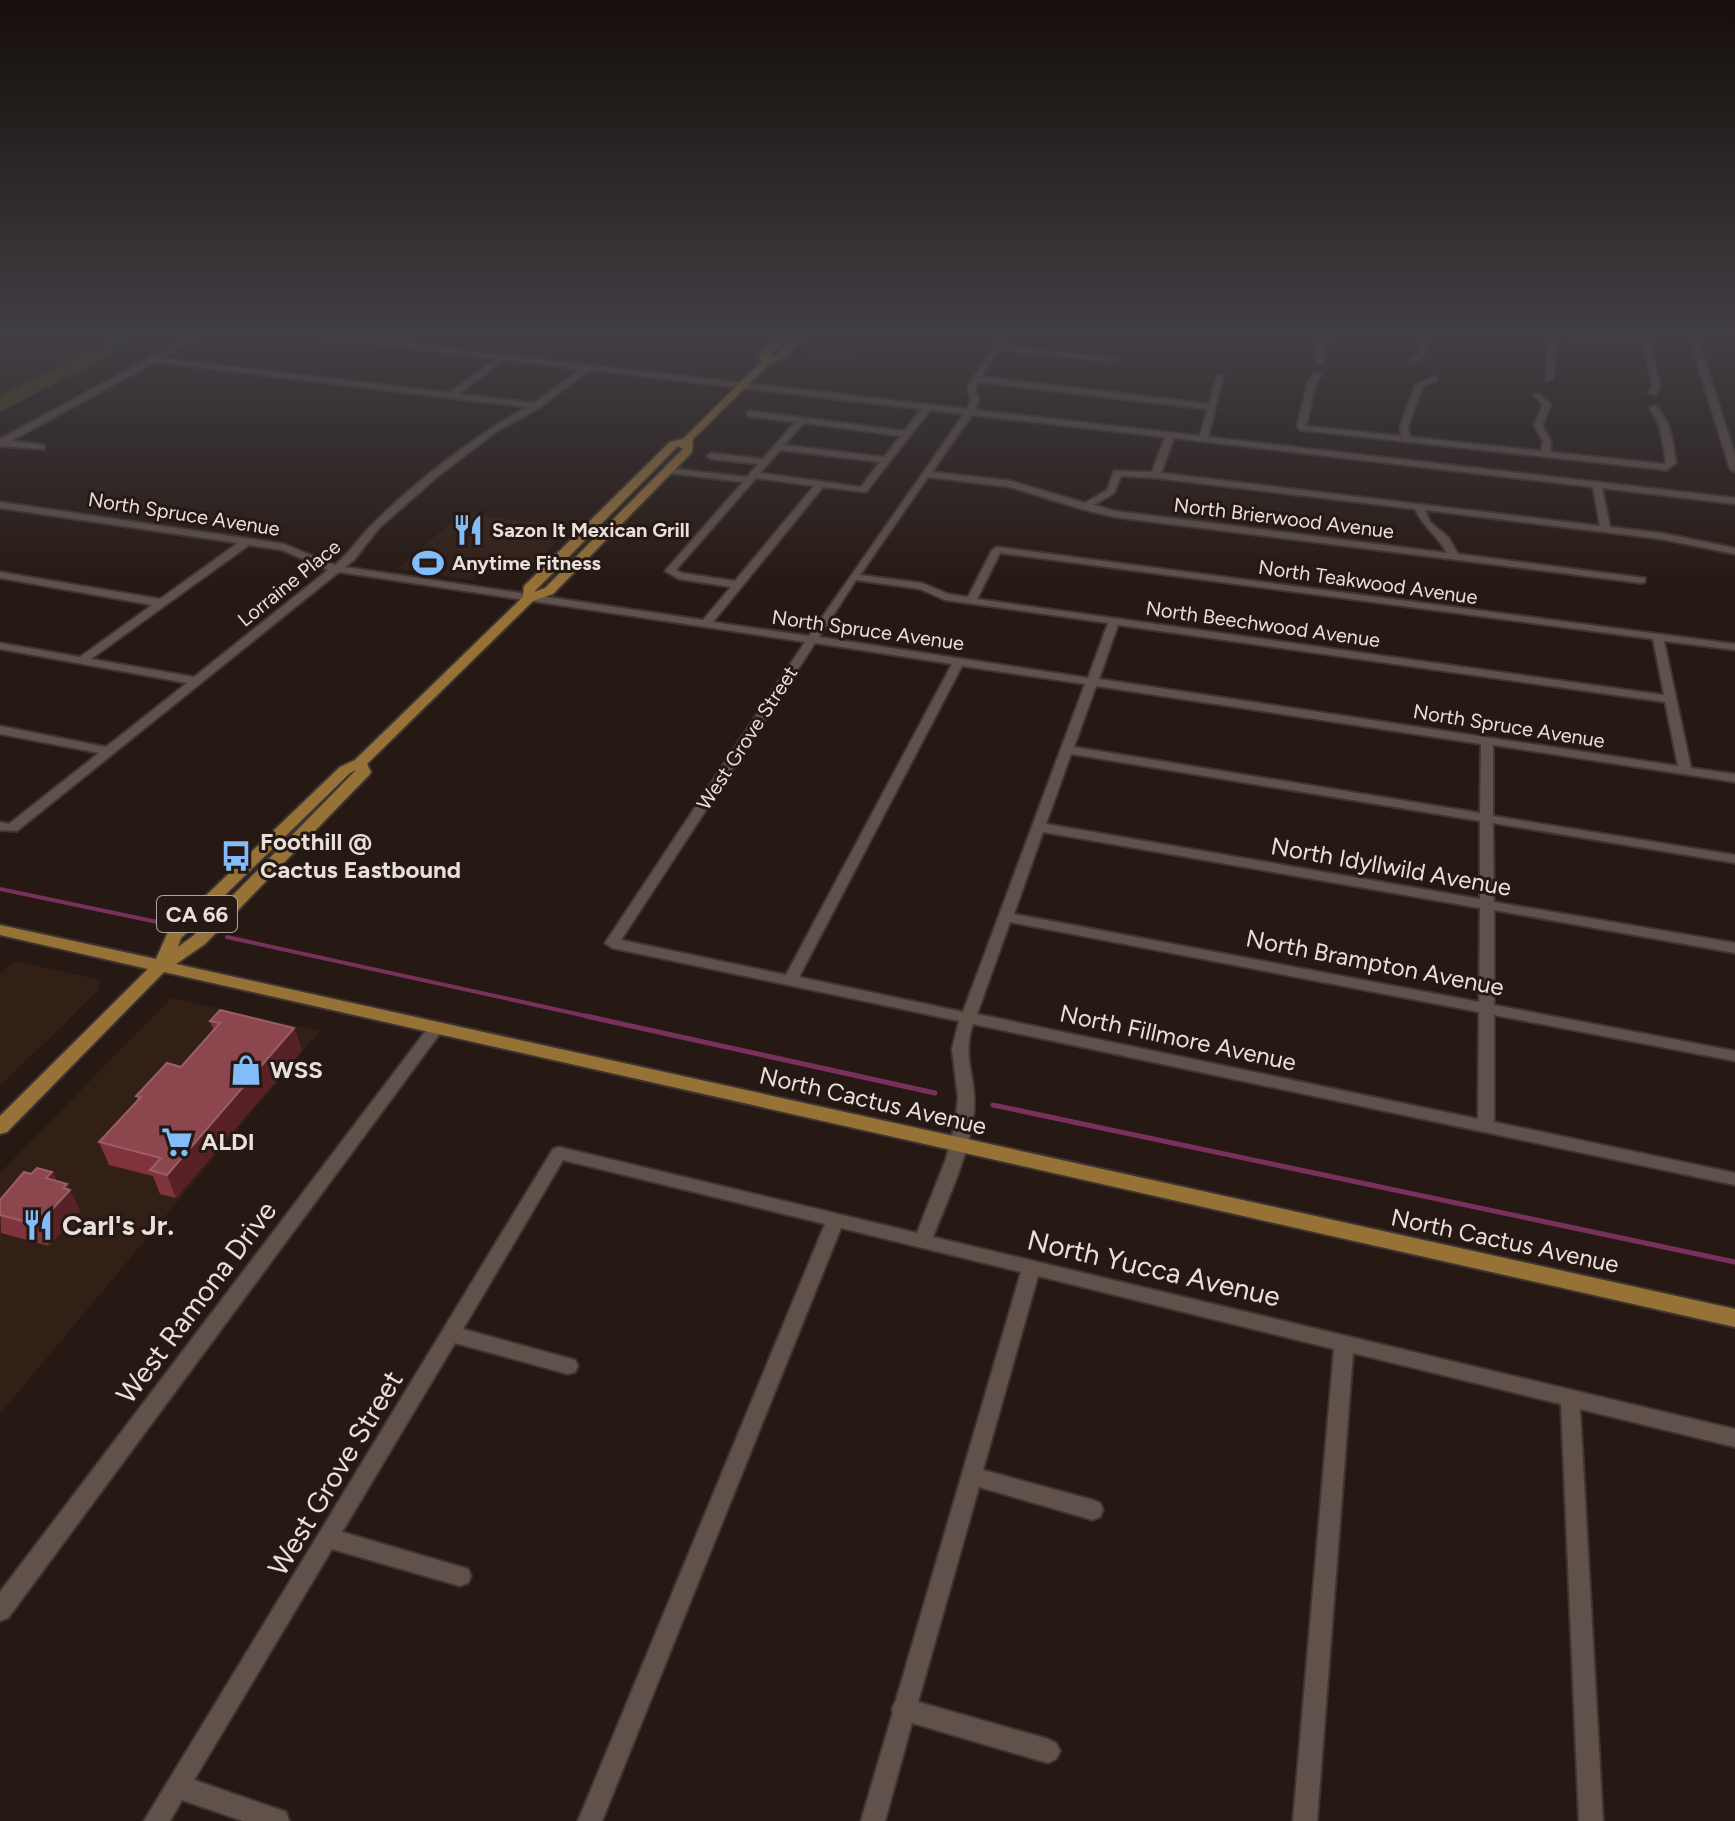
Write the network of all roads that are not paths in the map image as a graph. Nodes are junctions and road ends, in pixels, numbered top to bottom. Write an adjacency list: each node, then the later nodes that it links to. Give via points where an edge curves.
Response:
1 (46, 418): 20 (street)
2 (514, 418): 48 (street, Lorraine Place, via 434,475)
3 (710, 418): 18 (main road)
4 (779, 418): 14 (street)
5 (920, 418): 15 (street)
6 (965, 418): 33 (street, West Grove Street)
7 (1013, 418): 16 (street)
8 (1208, 418): 19 (street)
9 (1303, 418): 17 (street, via 1303,428)
10 (1407, 418): 17 (street)
11 (1541, 418): 25 (street)
12 (1663, 418): 25 (street, via 1670,466)
13 (1719, 418): 29 (street)
14 (801, 421): 15 (street); 24 (street)
15 (908, 434): 27 (street)
16 (1170, 436): 19 (street); 34 (street)
17 (1406, 439): 21 (street)
18 (689, 440): 30 (main road, via 688,450); 53 (main road, via 674,444 528,589)
19 (1203, 440): 31 (street)
20 (1, 442): 23 (street)
21 (1467, 443): 22 (street); 31 (street)
22 (1491, 446): 25 (street); 32 (street)
23 (41, 447)
24 (776, 447): 27 (street); 28 (street)
25 (1545, 454)
26 (711, 456): 28 (street)
27 (886, 460): 36 (street, via 863,490)
28 (763, 462): 35 (street)
29 (1735, 469)
30 (669, 470): 35 (street); 53 (main road, via 549,591)
31 (1469, 470): 32 (street)
32 (1491, 473): 37 (street)
33 (926, 474): 38 (street, North Brierwood Avenue); 50 (street, West Grove Street)
34 (1156, 475): 42 (street, via 1117,473 1111,491); 43 (street)
35 (749, 478): 36 (street); 52 (street, via 670,571)
36 (821, 484): 52 (street)
37 (1597, 485): 40 (street); 44 (street)
38 (1044, 492): 39 (street); 42 (street, North Brierwood Avenue)
39 (1027, 501)
40 (1735, 501)
41 (0, 505): 45 (street, North Spruce Avenue)
42 (1084, 507): 47 (street, North Brierwood Avenue)
43 (1419, 508): 44 (street); 47 (street)
44 (1606, 529): 46 (street)
45 (246, 542): 48 (street, North Spruce Avenue, via 294,549); 55 (street)
46 (1735, 551)
47 (1455, 558): 51 (street, North Brierwood Avenue)
48 (336, 568): 53 (street, North Spruce Avenue); 64 (street, Lorraine Place)
49 (0, 575): 55 (street)
50 (853, 577): 54 (street, North Beechwood Avenue, via 922,586); 59 (street, West Grove Street)
51 (1641, 580)
52 (739, 585): 57 (street)
53 (529, 598): 57 (street, North Spruce Avenue); 82 (main road, CA 66, via 174,936)
54 (971, 601): 56 (street, North Beechwood Avenue); 58 (street, North Teakwood Avenue, via 997,550)
55 (162, 603): 62 (street)
56 (1114, 622): 65 (street); 66 (street, North Beechwood Avenue)
57 (705, 625): 59 (street, North Spruce Avenue)
58 (1658, 639): 61 (street, North Teakwood Avenue); 66 (street)
59 (811, 641): 63 (street, North Spruce Avenue); 80 (street, West Grove Street)
60 (0, 646): 62 (street)
61 (1735, 647)
62 (81, 661): 64 (street)
63 (959, 661): 65 (street, North Spruce Avenue); 83 (street)
64 (197, 681): 70 (street, Lorraine Place)
65 (1093, 682): 68 (street, North Spruce Avenue); 69 (street)
66 (1670, 699): 71 (street)
67 (0, 730): 70 (street)
68 (1487, 741): 71 (street, North Spruce Avenue); 73 (street)
69 (1069, 750): 73 (street); 75 (street)
70 (109, 751): 74 (street, Lorraine Place)
71 (1685, 771): 72 (street, North Spruce Avenue)
72 (1735, 778)
73 (1485, 818): 76 (street); 77 (street)
74 (6, 827)
75 (1040, 827): 77 (street, North Idyllwild Avenue); 78 (street)
76 (1735, 859)
77 (1486, 906): 81 (street, North Idyllwild Avenue); 84 (street)
78 (1007, 917): 84 (street, North Brampton Avenue); 85 (street)
79 (0, 930): 82 (main road, North Cactus Avenue)
80 (612, 943): 83 (street, North Fillmore Avenue)
81 (1735, 948)
82 (162, 965): 86 (main road, North Cactus Avenue); 89 (main road)
83 (790, 981): 85 (street, North Fillmore Avenue)
84 (1488, 1009): 87 (street, North Brampton Avenue); 88 (street)
85 (968, 1019): 88 (street, North Fillmore Avenue); 90 (street, via 958,1056 967,1104)
86 (436, 1028): 90 (main road, North Cactus Avenue); 106 (street, West Ramona Drive)
87 (1735, 1056)
88 (1486, 1125): 92 (street, North Fillmore Avenue)
89 (0, 1127)
90 (957, 1146): 94 (street); 96 (main road, North Cactus Avenue)
91 (559, 1153): 93 (street, North Yucca Avenue); 97 (street, West Grove Street)
92 (1735, 1179)
93 (835, 1221): 94 (street, North Yucca Avenue); 112 (street)
94 (922, 1242): 95 (street, North Yucca Avenue)
95 (1031, 1268): 98 (street, North Yucca Avenue); 102 (street)
96 (1735, 1318)
97 (452, 1334): 99 (street); 104 (street, West Grove Street)
98 (1344, 1342): 100 (street, North Yucca Avenue); 114 (street)
99 (568, 1366)
100 (1570, 1398): 101 (street, North Yucca Avenue); 115 (street)
101 (1735, 1438)
102 (971, 1476): 103 (street); 107 (street)
103 (1093, 1510)
104 (328, 1538): 105 (street); 109 (street, West Grove Street)
105 (460, 1576)
106 (0, 1610)
107 (903, 1709): 108 (street); 113 (street)
108 (1048, 1751)
109 (177, 1786): 110 (street, West Grove Street); 111 (street)
110 (156, 1821)
111 (277, 1821)
112 (590, 1821)
113 (873, 1821)
114 (1305, 1821)
115 (1591, 1821)

